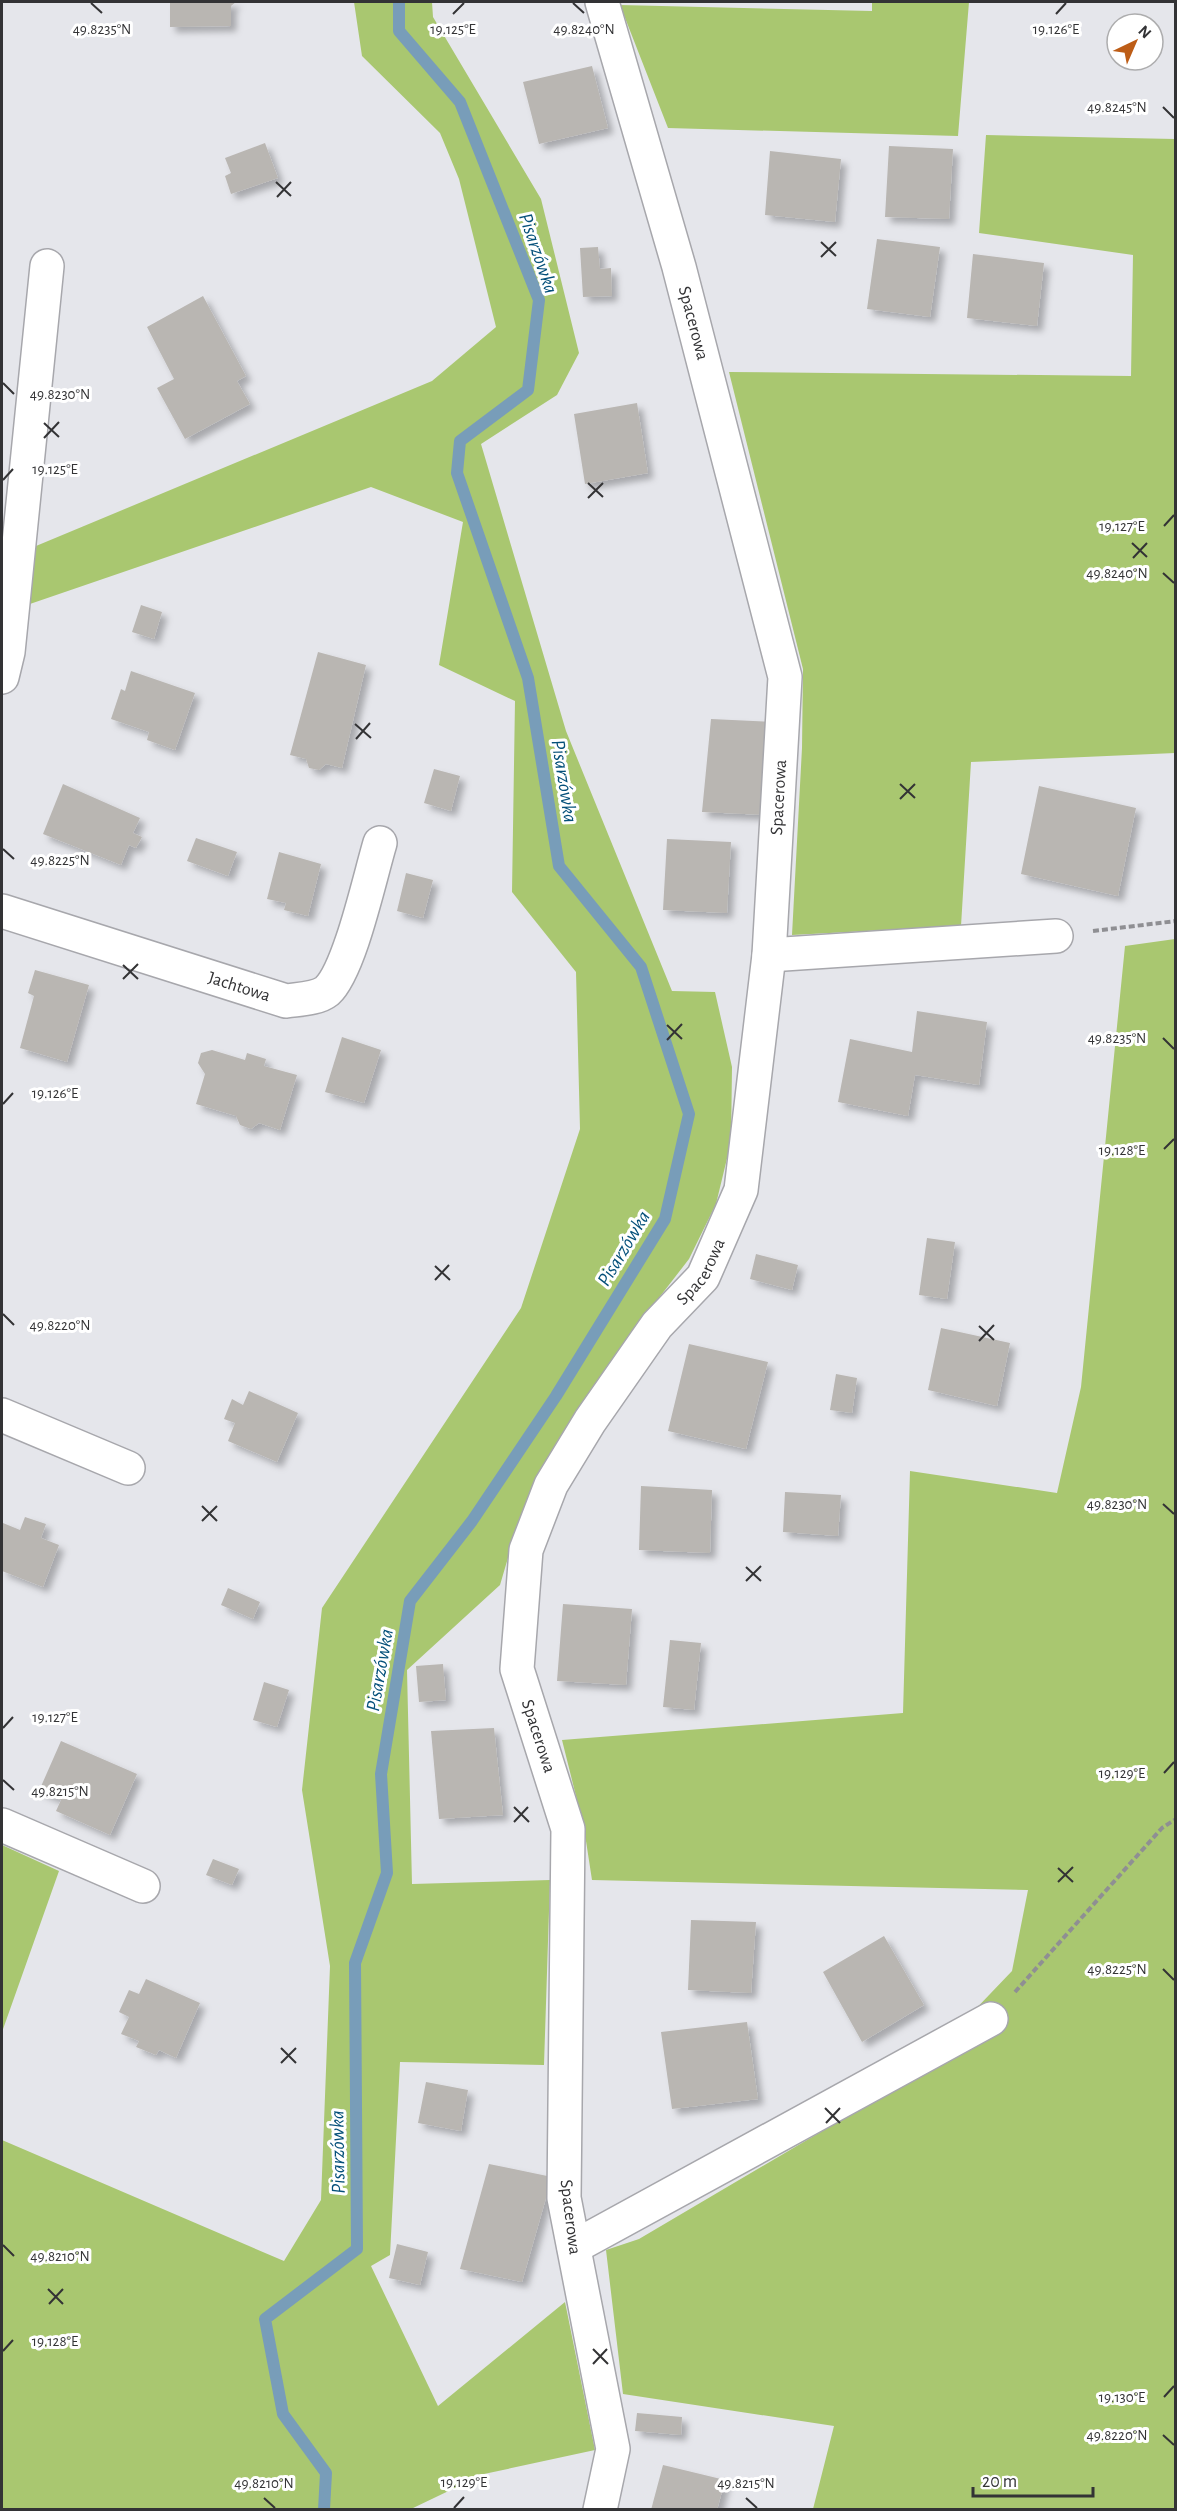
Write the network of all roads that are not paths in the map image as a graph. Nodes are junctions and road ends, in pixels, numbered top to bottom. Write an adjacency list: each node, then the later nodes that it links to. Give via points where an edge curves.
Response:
1 (602, 2): 7 (street, Spacerowa, via 679,267 785,677)
2 (47, 266): 3 (street, via 8,652)
3 (2, 677)
4 (380, 843): 5 (street, Jachtowa, via 341,972 326,992 306,999 286,1000)
5 (2, 911)
6 (1056, 936): 7 (street)
7 (769, 956): 13 (street, Spacerowa, via 741,1190 725,1230 703,1277 657,1324 590,1421 551,1485 526,1550 517,1669 568,1829 564,2198)
8 (2, 1415): 9 (street)
9 (128, 1468)
10 (2, 1825): 11 (street)
11 (143, 1886)
12 (991, 2019): 13 (street)
13 (573, 2247): 14 (street, Spacerowa, via 613,2449)
14 (600, 2510)

